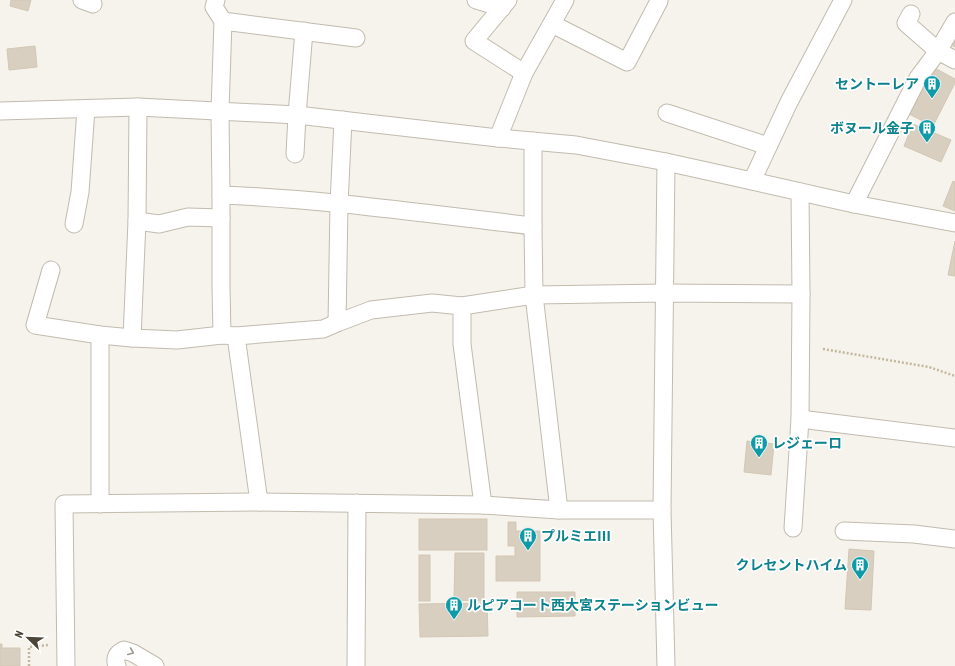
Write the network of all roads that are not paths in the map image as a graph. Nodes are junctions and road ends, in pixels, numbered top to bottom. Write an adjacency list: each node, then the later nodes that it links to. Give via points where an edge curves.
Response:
1 (216, 0): 8 (street, via 214,7)
2 (476, 0): 6 (street)
3 (565, 0): 10 (street)
4 (843, 0): 25 (street)
5 (659, 1): 10 (street, via 627,62)
6 (505, 4): 15 (street, via 474,41)
7 (911, 14): 13 (street, via 906,23)
8 (223, 21): 11 (street); 19 (street)
9 (955, 22): 13 (street)
10 (552, 24): 15 (street)
11 (304, 31): 12 (street); 21 (street)
12 (356, 38)
13 (938, 51): 14 (street); 32 (street, via 918,78)
14 (955, 60)
15 (524, 73): 23 (street)
16 (138, 107): 17 (street); 19 (street); 34 (street)
17 (86, 109): 18 (street); 36 (street, via 80,192)
18 (0, 111)
19 (220, 111): 21 (street); 30 (street)
20 (667, 113): 25 (street)
21 (297, 115): 22 (street); 26 (street)
22 (343, 120): 23 (street); 31 (street)
23 (498, 138): 24 (street)
24 (533, 141): 27 (street, via 576,145); 37 (street)
25 (768, 146): 28 (street)
26 (295, 154)
27 (666, 162): 28 (street); 39 (street)
28 (752, 181): 29 (street)
29 (800, 192): 32 (street); 40 (street)
30 (221, 195): 31 (street); 33 (street)
31 (339, 204): 37 (street); 43 (street)
32 (854, 204): 35 (street)
33 (221, 218): 34 (street, via 188,217 159,224); 45 (street)
34 (137, 221): 46 (street)
35 (955, 223)
36 (74, 224)
37 (533, 226): 41 (street)
38 (51, 270): 44 (street, via 35,325)
39 (665, 293): 40 (street); 41 (street); 54 (street)
40 (801, 294): 47 (street)
41 (534, 295): 42 (street); 53 (street)
42 (462, 306): 43 (street, via 432,303 371,310); 52 (street, via 462,344)
43 (337, 323): 45 (street, via 322,329)
44 (100, 334): 46 (street); 51 (street)
45 (229, 336): 46 (street, via 178,340); 49 (street)
46 (132, 338)
47 (800, 419): 48 (street); 55 (street)
48 (955, 438)
49 (259, 502): 50 (street); 51 (street)
50 (357, 503): 52 (street); 61 (street)
51 (100, 504): 58 (street, via 64,504)
52 (483, 505): 53 (street)
53 (559, 510): 54 (street)
54 (662, 510): 62 (street)
55 (793, 528)
56 (844, 531): 57 (street, via 914,534)
57 (955, 539)
58 (66, 666)
59 (116, 666): 60 (street, one-way to 60, via 117,654 124,650)
60 (155, 666)
61 (356, 666)
62 (666, 666)

